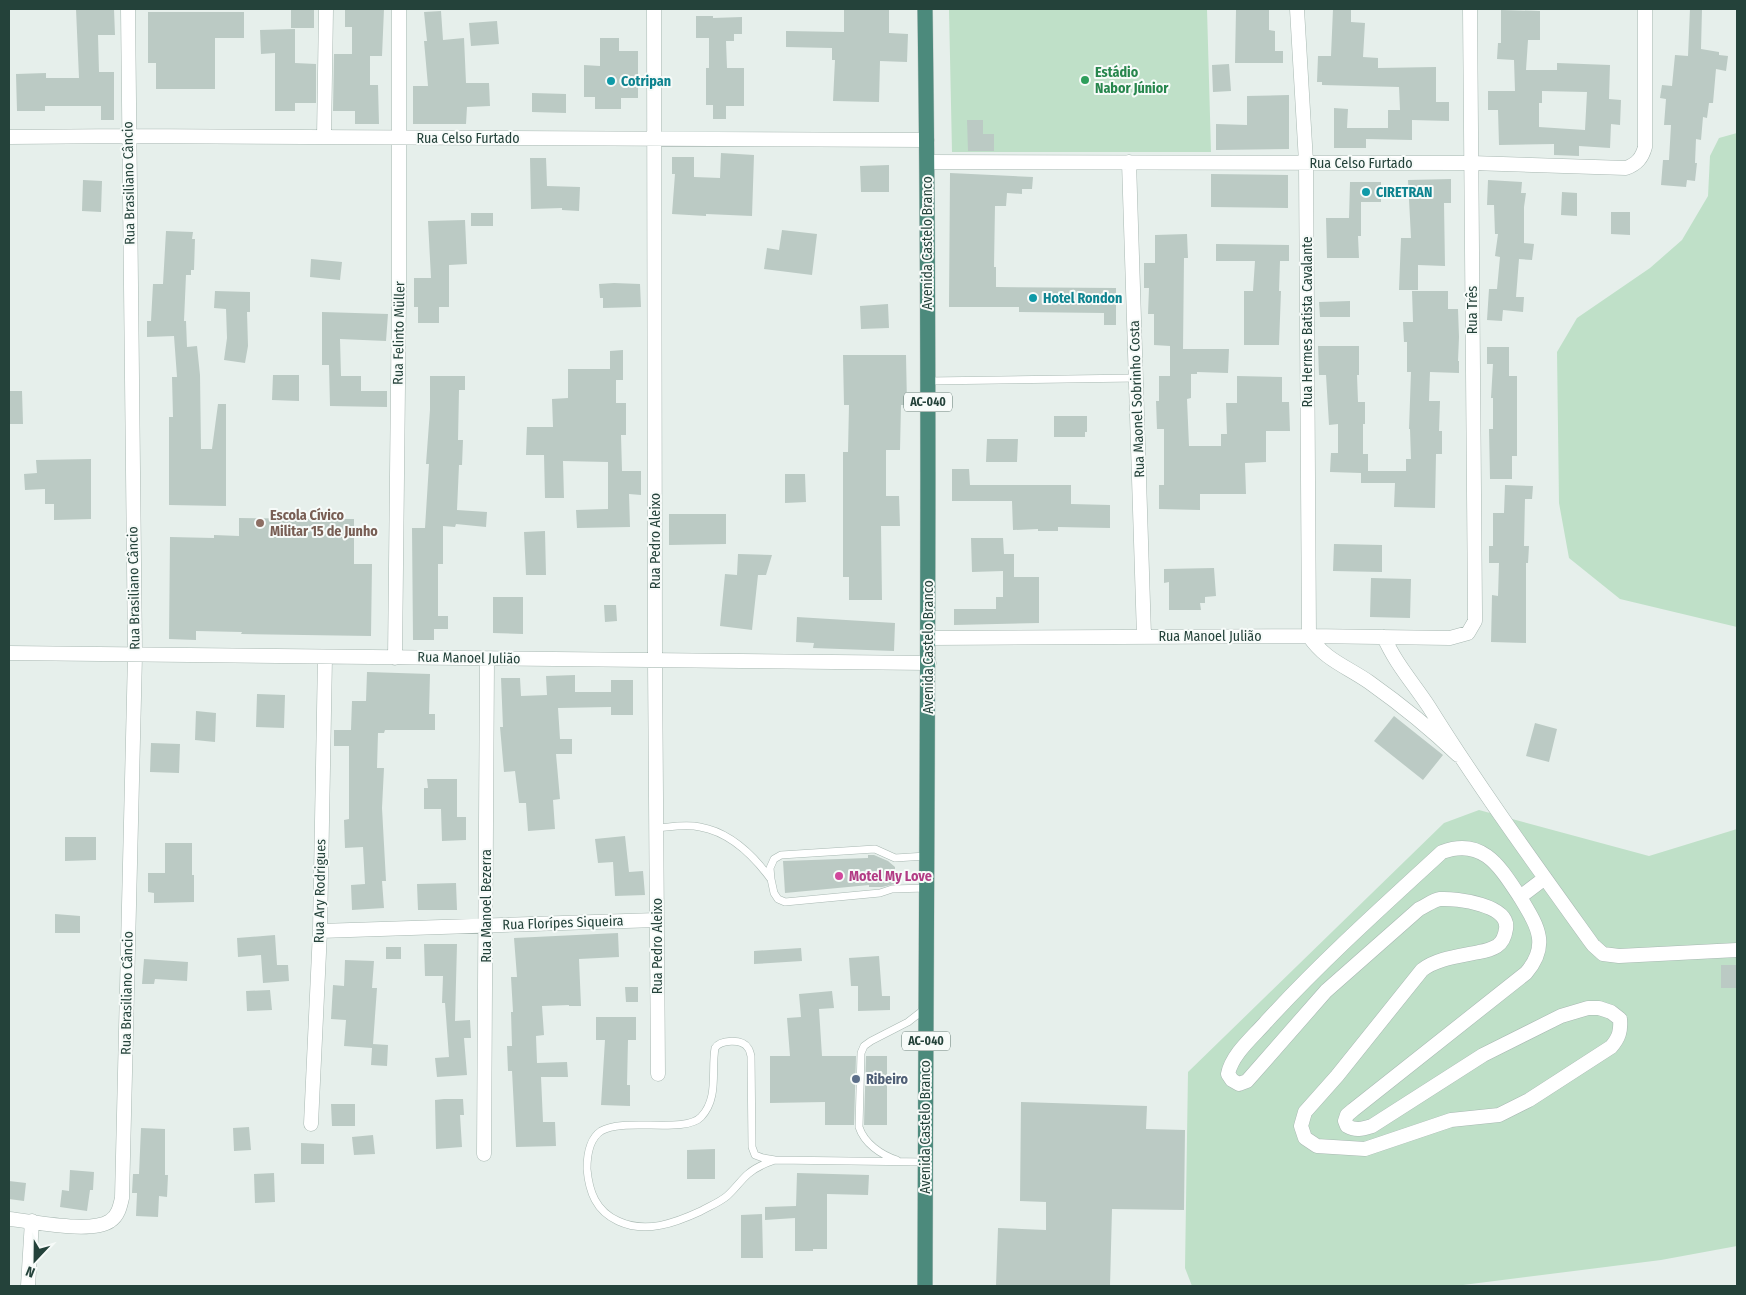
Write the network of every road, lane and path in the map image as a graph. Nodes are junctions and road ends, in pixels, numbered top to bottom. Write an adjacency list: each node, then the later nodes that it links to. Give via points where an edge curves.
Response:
1 (128, 9): 9 (street, Rua Brasiliano Câncio)
2 (326, 9): 11 (street)
3 (399, 9): 12 (street, Rua Felinto Müller)
4 (654, 9): 13 (street, Rua Pedro Aleixo)
5 (925, 9): 14 (highway, Avenida Castelo Branco / AC-040)
6 (1297, 9): 17 (street, Rua Hermes Batista Cavalante)
7 (1470, 9): 18 (street, Rua Três)
8 (1645, 9): 18 (street, Rua Celso Furtado, via 1645,147 1638,162 1626,168)
9 (128, 136): 10 (street, Rua Celso Furtado); 11 (street, Rua Celso Furtado); 27 (street, Rua Brasiliano Câncio)
10 (9, 137)
11 (324, 137): 12 (street, Rua Celso Furtado)
12 (400, 137): 13 (street, Rua Celso Furtado); 29 (street, Rua Felinto Müller)
13 (655, 139): 14 (street, Rua Celso Furtado); 31 (street, Rua Pedro Aleixo)
14 (927, 140): 15 (highway, Avenida Castelo Branco / AC-040)
15 (927, 162): 16 (street, Rua Celso Furtado); 20 (highway, Avenida Castelo Branco / AC-040)
16 (1129, 162): 17 (street, Rua Celso Furtado); 19 (street, Rua Maonel Sobrinho Costa)
17 (1306, 162): 18 (street, Rua Celso Furtado); 23 (street, Rua Hermes Batista Cavalante)
18 (1471, 163): 21 (street, Rua Três)
19 (1136, 378): 20 (lane); 22 (street, Rua Maonel Sobrinho Costa)
20 (928, 381): 25 (highway, Avenida Castelo Branco / AC-040)
21 (1475, 612): 24 (street, Rua Manoel Julião, via 1472,627 1461,636)
22 (1144, 636): 23 (street, Rua Manoel Julião); 25 (street, Rua Manoel Julião)
23 (1309, 636): 24 (street, Rua Manoel Julião); 33 (street, via 1329,658 1405,709)
24 (1384, 637): 33 (street, via 1391,653)
25 (929, 638): 32 (highway, Avenida Castelo Branco / AC-040)
26 (9, 654): 27 (street, Rua Manoel Julião)
27 (135, 655): 28 (street, Rua Manoel Julião); 52 (street, Rua Brasiliano Câncio, via 122,1198 118,1212 103,1225 84,1227)
28 (325, 657): 29 (street, Rua Manoel Julião); 42 (street, Rua Ary Rodrigues)
29 (395, 658): 30 (street, Rua Manoel Julião)
30 (487, 658): 31 (street, Rua Manoel Julião); 41 (street, Rua Manoel Bezerra)
31 (655, 660): 32 (street, Rua Manoel Julião); 34 (street, Rua Pedro Aleixo)
32 (929, 663): 35 (highway, Avenida Castelo Branco / AC-040)
33 (1458, 755): 36 (street)
34 (657, 828): 37 (lane, via 698,826 713,830 747,852); 40 (street, Rua Pedro Aleixo)
35 (926, 856): 37 (lane, via 895,858 875,849 781,855 774,859 770,868); 38 (highway, Avenida Castelo Branco / AC-040)
36 (1545, 878): 39 (street); 43 (street, via 1593,945 1604,954)
37 (771, 879): 38 (lane, via 774,893 785,902)
38 (926, 888): 44 (highway, Avenida Castelo Branco / AC-040)
39 (1520, 897): 39 (street, via 1498,865 1486,854 1470,848 1442,852 1289,997 1242,1049 1230,1065 1228,1074 1239,1084 1247,1081 1326,991 1419,909 1437,899 1458,900 1495,910 1504,917 1506,936 1489,950 1430,964 1422,970 1305,1112 1301,1126 1305,1138 1317,1146 1366,1149 1451,1120 1499,1115 1529,1100 1611,1047 1617,1040 1620,1019 1599,1008 1561,1016 1483,1055 1372,1126 1353,1130 1345,1121 1347,1115 1526,973 1534,963 1539,952 1538,927)
40 (657, 920): 41 (street, Rua Florípes Siqueira); 45 (street, Rua Pedro Aleixo)
41 (486, 926): 42 (street, Rua Florípes Siqueira); 47 (street, Rua Manoel Bezerra)
42 (320, 931): 46 (street, Rua Ary Rodrigues)
43 (1737, 950)
44 (926, 1007): 49 (lane, via 908,1022 864,1046 861,1053 859,1127 862,1137 882,1153); 50 (highway, Avenida Castelo Branco / AC-040)
45 (658, 1074)
46 (311, 1124)
47 (484, 1154)
48 (775, 1160): 48 (lane, via 750,1172 718,1202 668,1224 649,1227 628,1226 608,1216 594,1200 588,1180 587,1160 591,1142 601,1131 618,1126 684,1124 700,1119 713,1095 714,1048 720,1042 740,1042 748,1048 751,1056 752,1147 755,1155); 49 (lane)
49 (905, 1162): 50 (lane)
50 (925, 1162): 54 (highway, Avenida Castelo Branco / AC-040)
51 (9, 1219): 52 (street, Rua Brasiliano Câncio)
52 (32, 1221): 53 (street)
53 (28, 1286)
54 (925, 1286)

